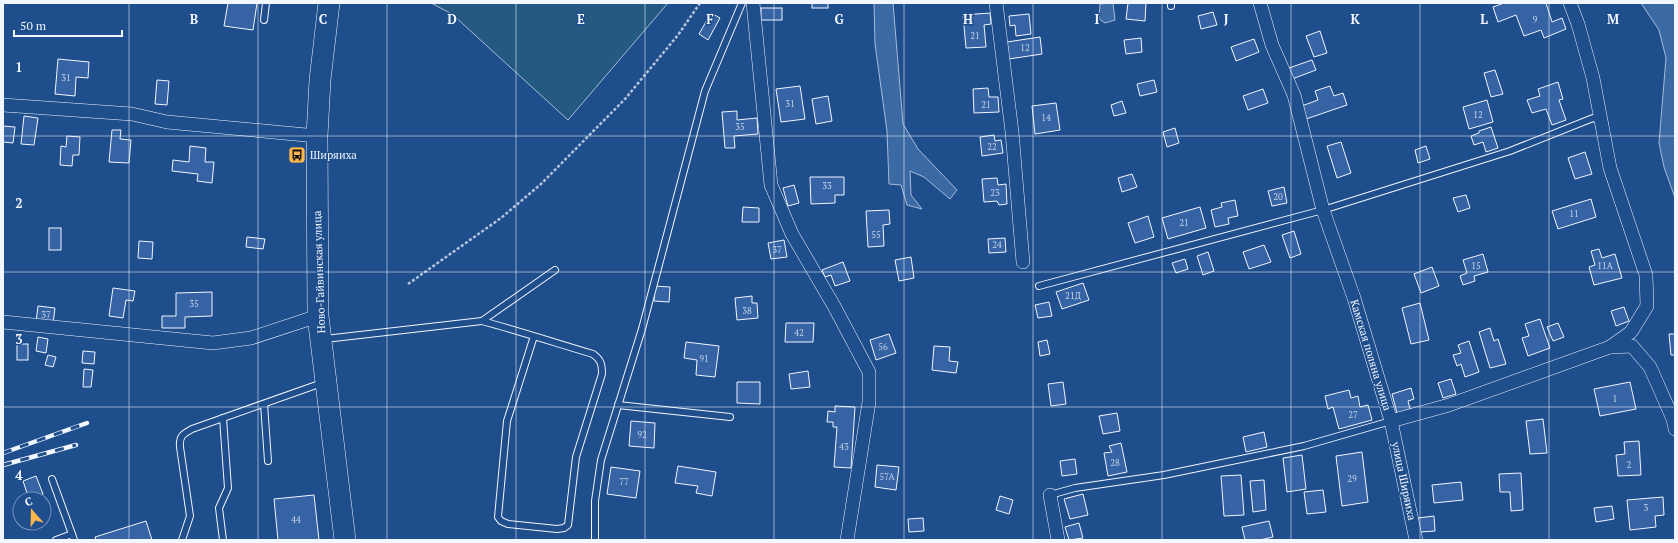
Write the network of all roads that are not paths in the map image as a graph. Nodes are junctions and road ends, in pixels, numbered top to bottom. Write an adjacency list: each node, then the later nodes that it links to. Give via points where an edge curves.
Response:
1 (266, 3): 8 (lane)
2 (329, 3): 11 (main road, Ново-Гайвинская улица, via 320,80)
3 (742, 3): 24 (lane, via 705,91 642,328)
4 (753, 3): 38 (street, via 772,184 792,234 869,372 869,402)
5 (996, 3): 13 (street, via 1012,132)
6 (1260, 3): 12 (street, Камская поляна улица, via 1272,45 1294,95)
7 (1570, 3): 10 (street, via 1593,78)
8 (264, 20)
9 (3, 105): 11 (street, via 132,114 167,122)
10 (1600, 120): 12 (lane, via 1593,118 1510,151); 21 (street, via 1610,168 1646,275 1647,306 1631,332)
11 (317, 136): 16 (main road, Ново-Гайвинская улица)
12 (1323, 210): 15 (lane); 27 (street, Камская поляна улица, via 1354,298)
13 (1023, 262)
14 (555, 270): 17 (lane)
15 (1039, 286)
16 (318, 316): 18 (street, via 251,338 213,343); 20 (main road, Ново-Гайвинская улица)
17 (482, 321): 19 (lane); 20 (lane)
18 (3, 322)
19 (534, 336): 19 (lane, via 592,354 602,365 602,374 576,457 568,525 557,529 508,524 498,517 507,421)
20 (321, 339): 22 (main road, Ново-Гайвинская улица)
21 (1610, 347): 27 (street, Камская поляна улица, via 1448,405); 28 (street, Камская поляна улица, via 1632,346 1650,367 1673,419)
22 (326, 382): 23 (lane); 36 (main road, Ново-Гайвинская улица)
23 (264, 404): 26 (lane); 29 (lane)
24 (618, 405): 25 (lane); 37 (lane, via 601,460 595,501)
25 (730, 417)
26 (223, 418): 34 (lane, via 192,429 182,434 179,440 190,516); 35 (lane, via 228,488 219,508)
27 (1391, 421): 31 (lane, via 1304,446 1164,474 1075,488); 40 (street, улица Ширяиха)
28 (1675, 430)
29 (268, 461)
30 (52, 479): 32 (lane)
31 (1050, 495): 39 (street)
32 (73, 537): 33 (lane)
33 (56, 540)
34 (182, 540)
35 (223, 540)
36 (345, 540)
37 (595, 540)
38 (847, 540)
39 (1058, 540)
40 (1416, 540)

